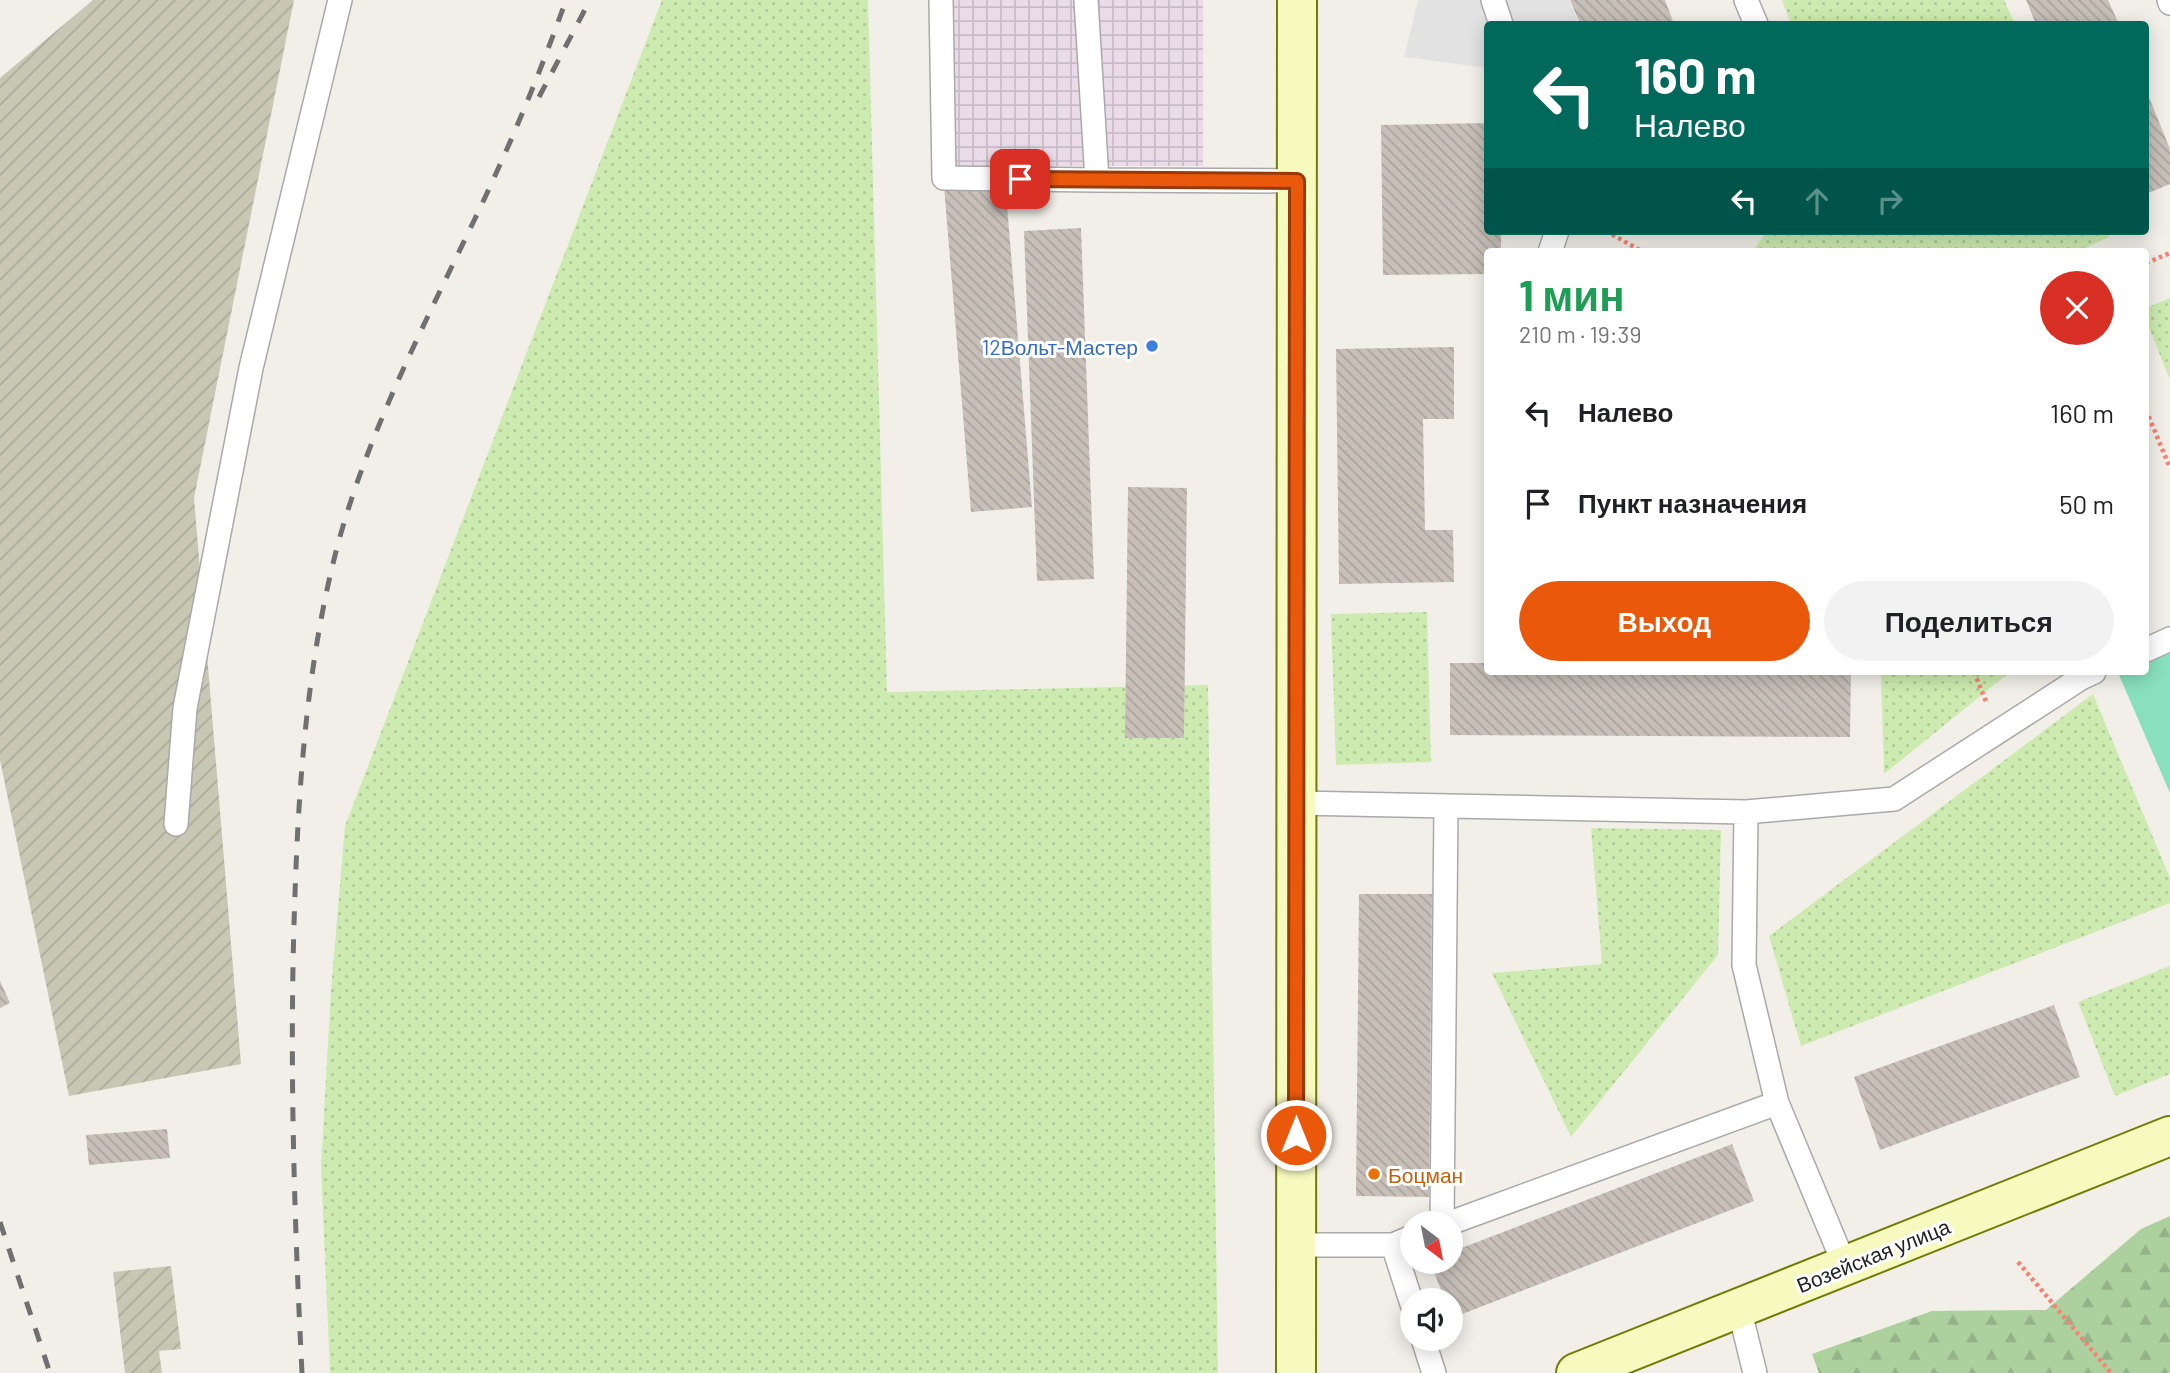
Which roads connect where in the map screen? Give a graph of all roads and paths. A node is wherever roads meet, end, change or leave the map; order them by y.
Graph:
1 (340, 0) edge
2 (941, 0) edge
3 (1086, 0) edge
4 (1297, 0) edge
5 (1493, 0) edge
6 (1746, 0) edge
7 (1500, 21) edge
8 (1755, 21) edge
9 (1097, 180) junction
10 (1297, 181) junction
11 (1613, 235) edge
12 (1636, 248) edge
13 (2170, 253) edge
14 (2149, 262) edge
15 (2149, 417) edge
16 (2170, 468) edge
17 (2170, 639) edge
18 (2149, 649) edge
19 (2088, 675) edge
20 (1296, 803) junction
21 (1446, 807) junction
22 (1746, 812) junction
23 (176, 824) dead end
24 (1777, 1103) junction
25 (2170, 1136) edge
26 (1443, 1211) edge
27 (1463, 1218) edge
28 (1400, 1241) edge
29 (1296, 1245) junction
30 (2018, 1262) dead end
31 (1845, 1266) junction
32 (1740, 1308) junction
33 (1427, 1351) edge
34 (1296, 1373) edge
35 (1434, 1373) edge
36 (1576, 1373) edge
37 (1755, 1373) edge
38 (2110, 1373) edge

1 - 23 lane
2 - 9 lane
3 - 9 lane
4 - 10 main road
5 - 7 lane
6 - 8 lane
9 - 10 lane
10 - 20 main road
11 - 12 path
13 - 14 path
15 - 16 path
17 - 18 lane
19 - 22 lane
20 - 21 lane
20 - 29 main road
21 - 22 lane
21 - 26 lane
22 - 24 lane
24 - 27 lane
24 - 31 lane
25 - 31 main road, Возейская улица
28 - 29 lane
29 - 34 main road
30 - 38 path
31 - 32 main road, Возейская улица
32 - 36 main road, Возейская улица
32 - 37 lane
33 - 35 lane

